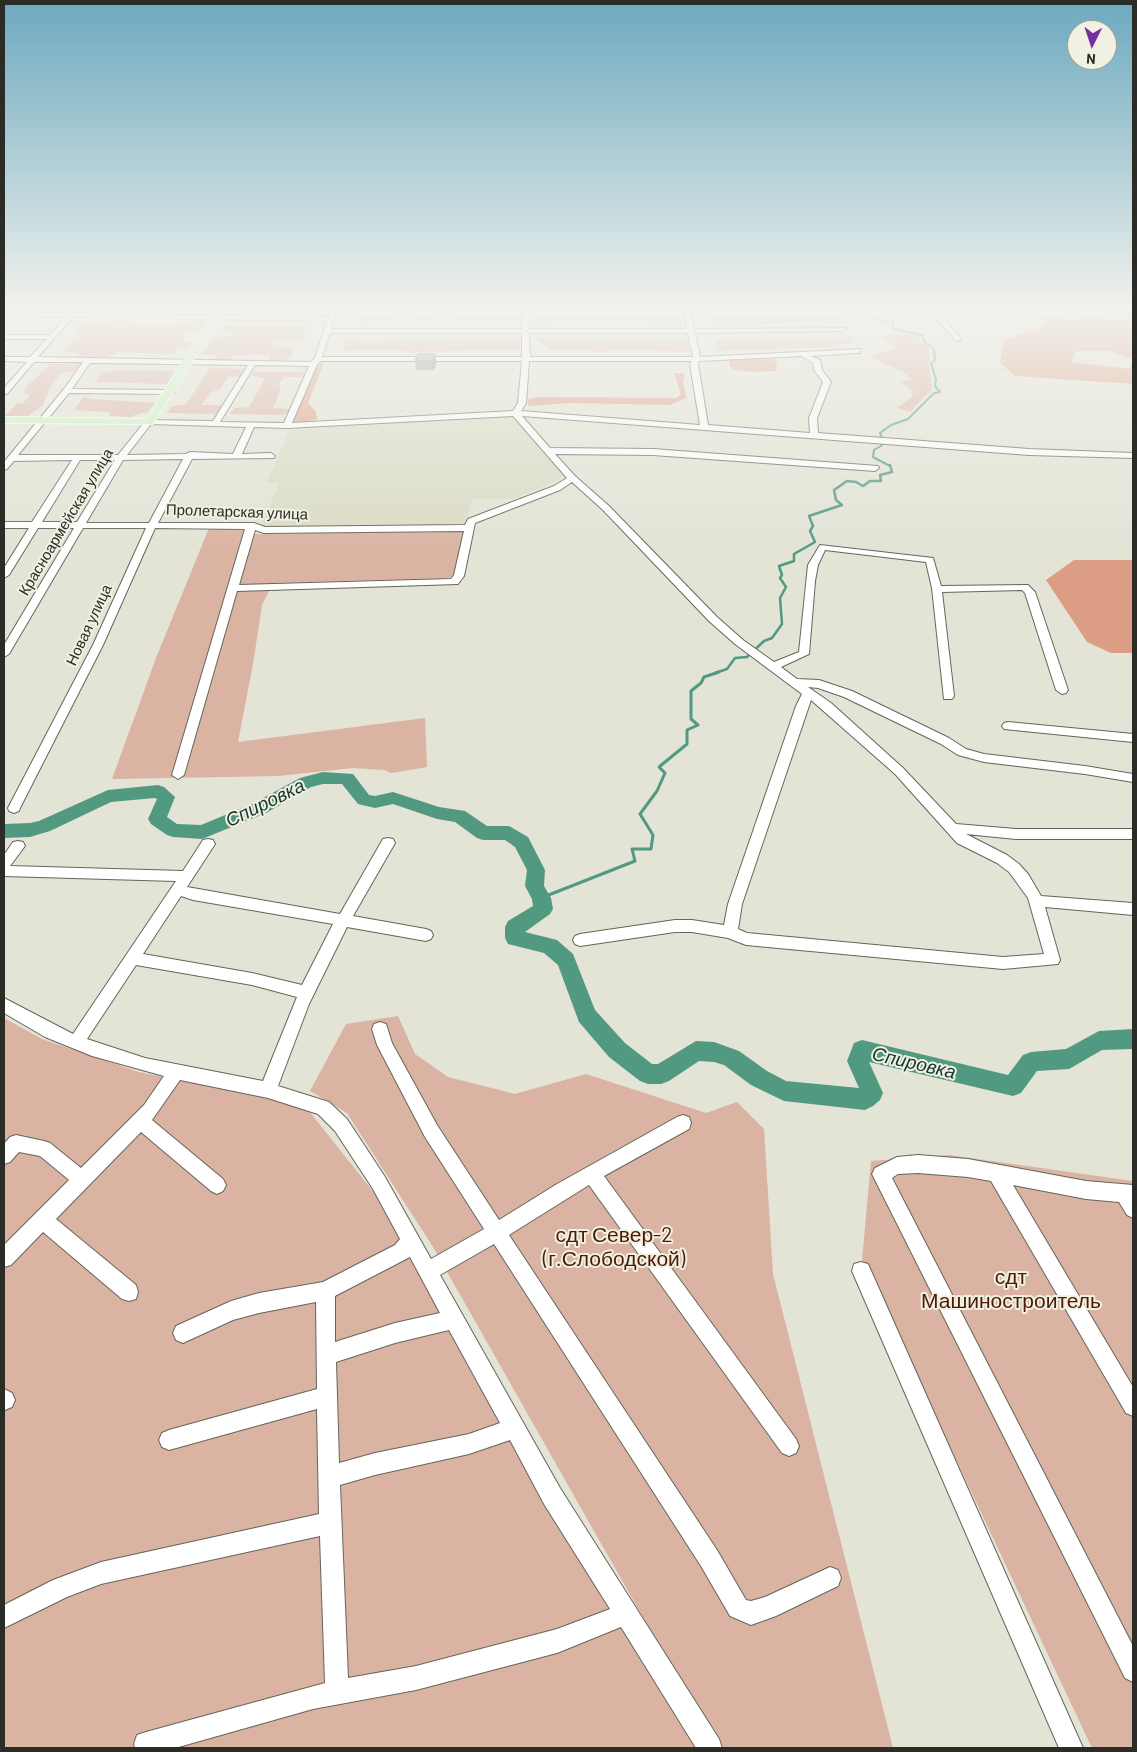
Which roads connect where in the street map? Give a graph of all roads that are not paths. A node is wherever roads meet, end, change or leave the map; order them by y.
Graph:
1 (172, 389) edge
2 (237, 389) edge
3 (304, 389) edge
4 (523, 389) edge
5 (698, 389) edge
6 (824, 389) edge
7 (67, 391) joint
8 (170, 392) junction
9 (516, 413) junction
10 (4, 420) edge
11 (43, 421) junction
12 (149, 422) junction
13 (215, 424) junction
14 (251, 425) junction
15 (287, 426) junction
16 (704, 427) junction
17 (814, 436) junction
18 (548, 451) junction
19 (190, 455) junction
20 (237, 455) junction
21 (1133, 455) edge
22 (121, 456) junction
23 (271, 456) dead end
24 (78, 457) junction
25 (11, 458) junction
26 (4, 467) edge
27 (875, 468) dead end
28 (572, 478) junction
29 (36, 524) junction
30 (82, 524) junction
31 (4, 525) edge
32 (152, 525) junction
33 (250, 526) junction
34 (469, 528) junction
35 (4, 575) edge
36 (233, 588) junction
37 (937, 588) junction
38 (4, 654) edge
39 (774, 666) junction
40 (795, 682) junction
41 (1062, 690) dead end
42 (809, 692) junction
43 (948, 696) dead end
44 (1008, 726) dead end
45 (1133, 738) edge
46 (178, 775) dead end
47 (1133, 778) edge
48 (14, 808) dead end
49 (951, 828) junction
50 (1133, 834) edge
51 (208, 844) dead end
52 (388, 844) dead end
53 (18, 846) dead end
54 (4, 864) edge
55 (4, 871) edge
56 (186, 876) junction
57 (177, 890) junction
58 (1036, 901) junction
59 (1133, 910) edge
60 (343, 921) junction
61 (730, 932) junction
62 (426, 935) dead end
63 (580, 940) dead end
64 (132, 958) junction
65 (307, 993) junction
66 (4, 1005) edge
67 (380, 1029) dead end
68 (76, 1042) junction
69 (177, 1071) junction
70 (268, 1090) junction
71 (140, 1121) junction
72 (683, 1123) dead end
73 (4, 1156) edge
74 (592, 1174) junction
75 (997, 1174) junction
76 (81, 1179) junction
77 (217, 1185) dead end
78 (1130, 1199) edge
79 (42, 1219) junction
80 (497, 1232) junction
81 (410, 1240) junction
82 (4, 1258) edge
83 (428, 1271) junction
84 (861, 1271) dead end
85 (326, 1291) junction
86 (129, 1292) dead end
87 (454, 1319) junction
88 (183, 1333) dead end
89 (326, 1355) junction
90 (327, 1396) junction
91 (1133, 1406) edge
92 (514, 1428) junction
93 (169, 1440) dead end
94 (789, 1446) dead end
95 (329, 1477) junction
96 (330, 1522) junction
97 (830, 1578) dead end
98 (626, 1614) junction
99 (4, 1617) edge
100 (1133, 1670) edge
101 (337, 1692) junction
102 (146, 1744) dead end
103 (710, 1748) edge
104 (1071, 1748) edge

1 - 8 main road, Красноармейская улица
2 - 13 street
3 - 15 street
4 - 9 street
5 - 16 street
6 - 17 street
7 - 8 street
7 - 11 street
8 - 12 main road, Красноармейская улица
9 - 15 street
9 - 16 street
9 - 18 street
10 - 11 main road
11 - 12 main road
11 - 25 street
12 - 13 street
12 - 22 street, Красноармейская улица
13 - 14 street
14 - 15 street
14 - 20 street
16 - 17 street
17 - 21 street
18 - 27 street
18 - 28 street
19 - 20 street
19 - 22 street
19 - 32 street, Новая улица
20 - 23 street
22 - 24 street
22 - 30 street, Красноармейская улица
24 - 25 street
24 - 29 street
25 - 26 street
28 - 34 street
28 - 39 street
29 - 30 street, Пролетарская улица
29 - 31 street, Пролетарская улица
29 - 35 street
30 - 32 street, Пролетарская улица
30 - 38 street, Красноармейская улица
32 - 33 street, Пролетарская улица
32 - 48 street, Новая улица
33 - 34 street, Пролетарская улица
33 - 36 street
34 - 36 street
36 - 46 street
37 - 39 street
37 - 41 street
37 - 43 street
39 - 40 street
40 - 42 street
40 - 47 street
42 - 49 street
42 - 61 street
44 - 45 street
49 - 50 street
49 - 58 street
51 - 56 street
52 - 60 street
53 - 54 street
55 - 56 street
56 - 57 street
57 - 60 street
57 - 64 street
58 - 59 street
58 - 61 street
60 - 62 street
60 - 65 street
61 - 63 street
64 - 65 street
64 - 68 street
65 - 70 street
66 - 68 street
67 - 80 street
68 - 69 street
69 - 70 street
69 - 71 street
70 - 81 street
71 - 76 street
71 - 77 street
72 - 74 street
73 - 76 street
74 - 80 street
74 - 94 street
75 - 78 street
75 - 91 street
75 - 100 street
76 - 79 street
79 - 82 street
79 - 86 street
80 - 83 street
80 - 97 street
81 - 83 street
81 - 85 street
83 - 87 street
84 - 104 street
85 - 88 street
85 - 89 street
87 - 89 street
87 - 92 street
89 - 90 street
90 - 93 street
90 - 95 street
92 - 95 street
92 - 98 street
95 - 96 street
96 - 99 street
96 - 101 street
98 - 101 street
98 - 103 street
101 - 102 street

